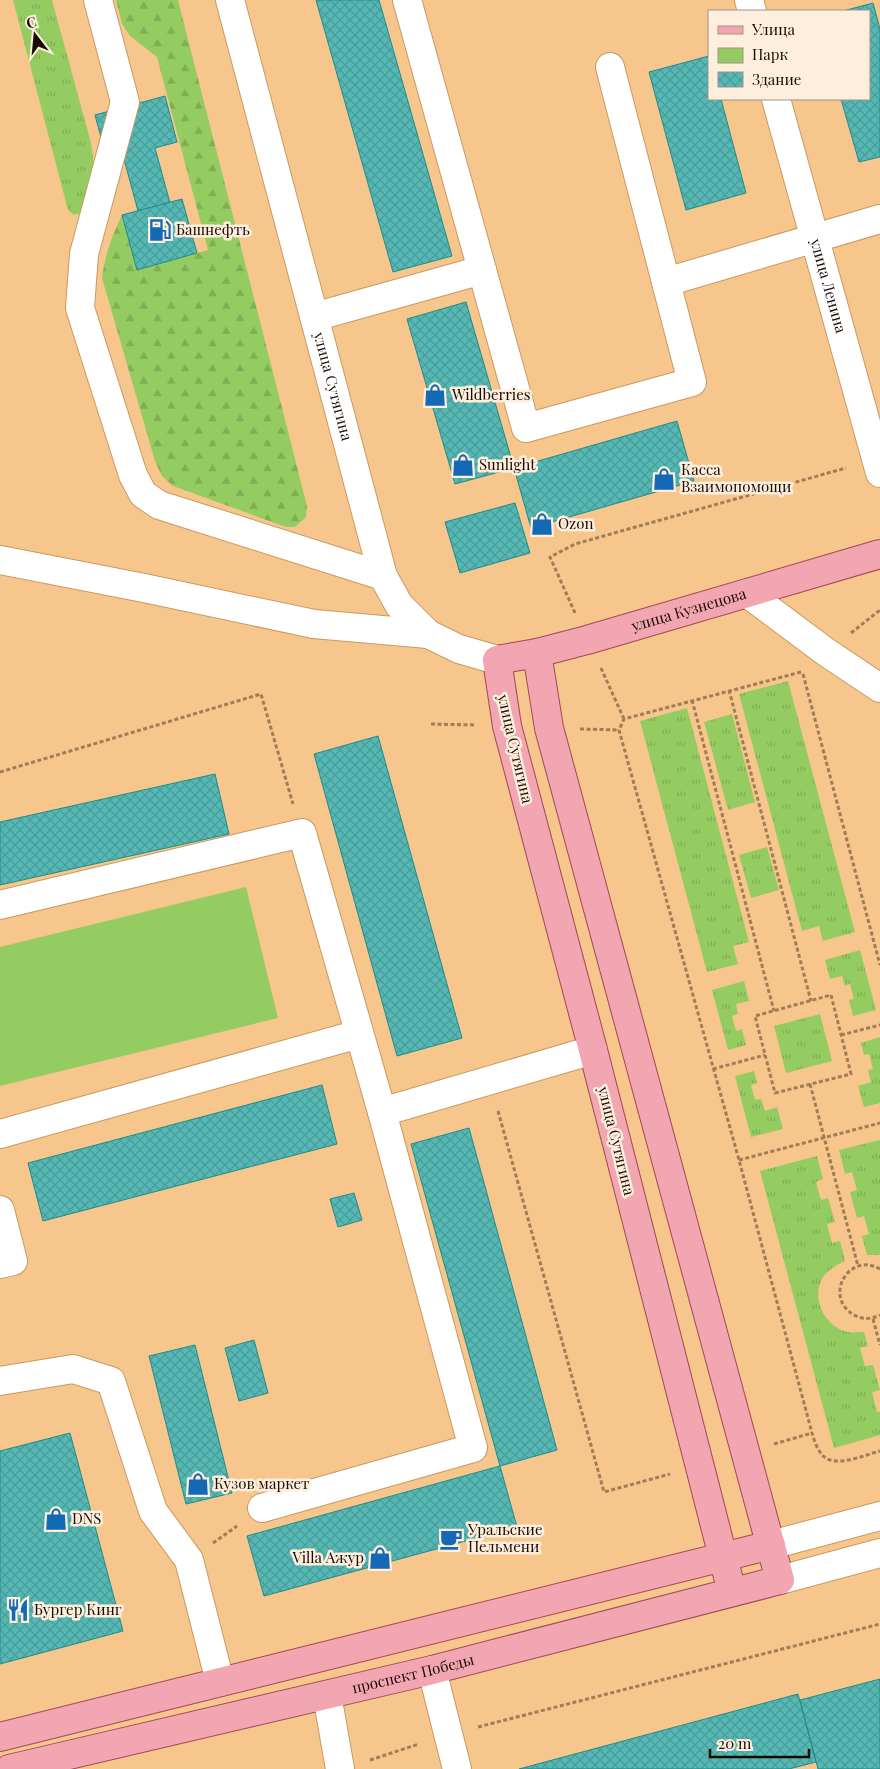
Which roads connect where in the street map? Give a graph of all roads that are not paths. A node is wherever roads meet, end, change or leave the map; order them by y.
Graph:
1 (98, 0) edge
2 (230, 0) edge
3 (407, 0) edge
4 (610, 67) dead end
5 (776, 100) edge
6 (880, 219) edge
7 (815, 238) junction
8 (482, 270) junction
9 (666, 282) junction
10 (314, 317) junction
11 (878, 466) edge
12 (880, 554) edge
13 (0, 560) edge
14 (383, 576) junction
15 (746, 593) junction
16 (428, 634) junction
17 (536, 653) junction
18 (497, 660) junction
19 (880, 688) edge
20 (0, 905) edge
21 (359, 1034) junction
22 (593, 1050) junction
23 (382, 1112) junction
24 (0, 1134) edge
25 (0, 1210) edge
26 (0, 1264) edge
27 (0, 1381) edge
28 (262, 1508) road end
29 (880, 1516) edge
30 (771, 1545) junction
31 (880, 1553) edge
32 (723, 1557) junction
33 (780, 1580) junction
34 (732, 1592) junction
35 (432, 1670) junction
36 (220, 1682) junction
37 (327, 1695) junction
38 (0, 1736) edge
39 (9, 1769) edge
40 (340, 1769) edge
41 (457, 1769) edge

1 - 14 street
2 - 10 street, улица Сутягина
3 - 8 street
4 - 9 street
5 - 7 street, улица Ленина
6 - 7 street
7 - 9 street
7 - 11 street, улица Ленина
8 - 9 street
8 - 10 street
10 - 14 street, улица Сутягина
12 - 15 main road, улица Кузнецова
13 - 16 street
14 - 16 street, улица Сутягина
15 - 17 main road, улица Кузнецова
15 - 19 street
16 - 18 street, улица Сутягина
17 - 18 main road, улица Кузнецова
17 - 30 main road
18 - 22 main road, улица Сутягина
20 - 21 street
21 - 23 street
21 - 24 street
22 - 23 street
22 - 32 main road, улица Сутягина
23 - 28 street
25 - 26 street
27 - 36 street
29 - 30 street
30 - 32 main road
30 - 33 main road
31 - 33 street
32 - 34 main road, улица Сутягина
32 - 36 main road
33 - 34 main road, проспект Победы
34 - 35 main road, проспект Победы
35 - 37 main road, проспект Победы
35 - 41 street
36 - 38 main road
37 - 39 main road, проспект Победы
37 - 40 street

